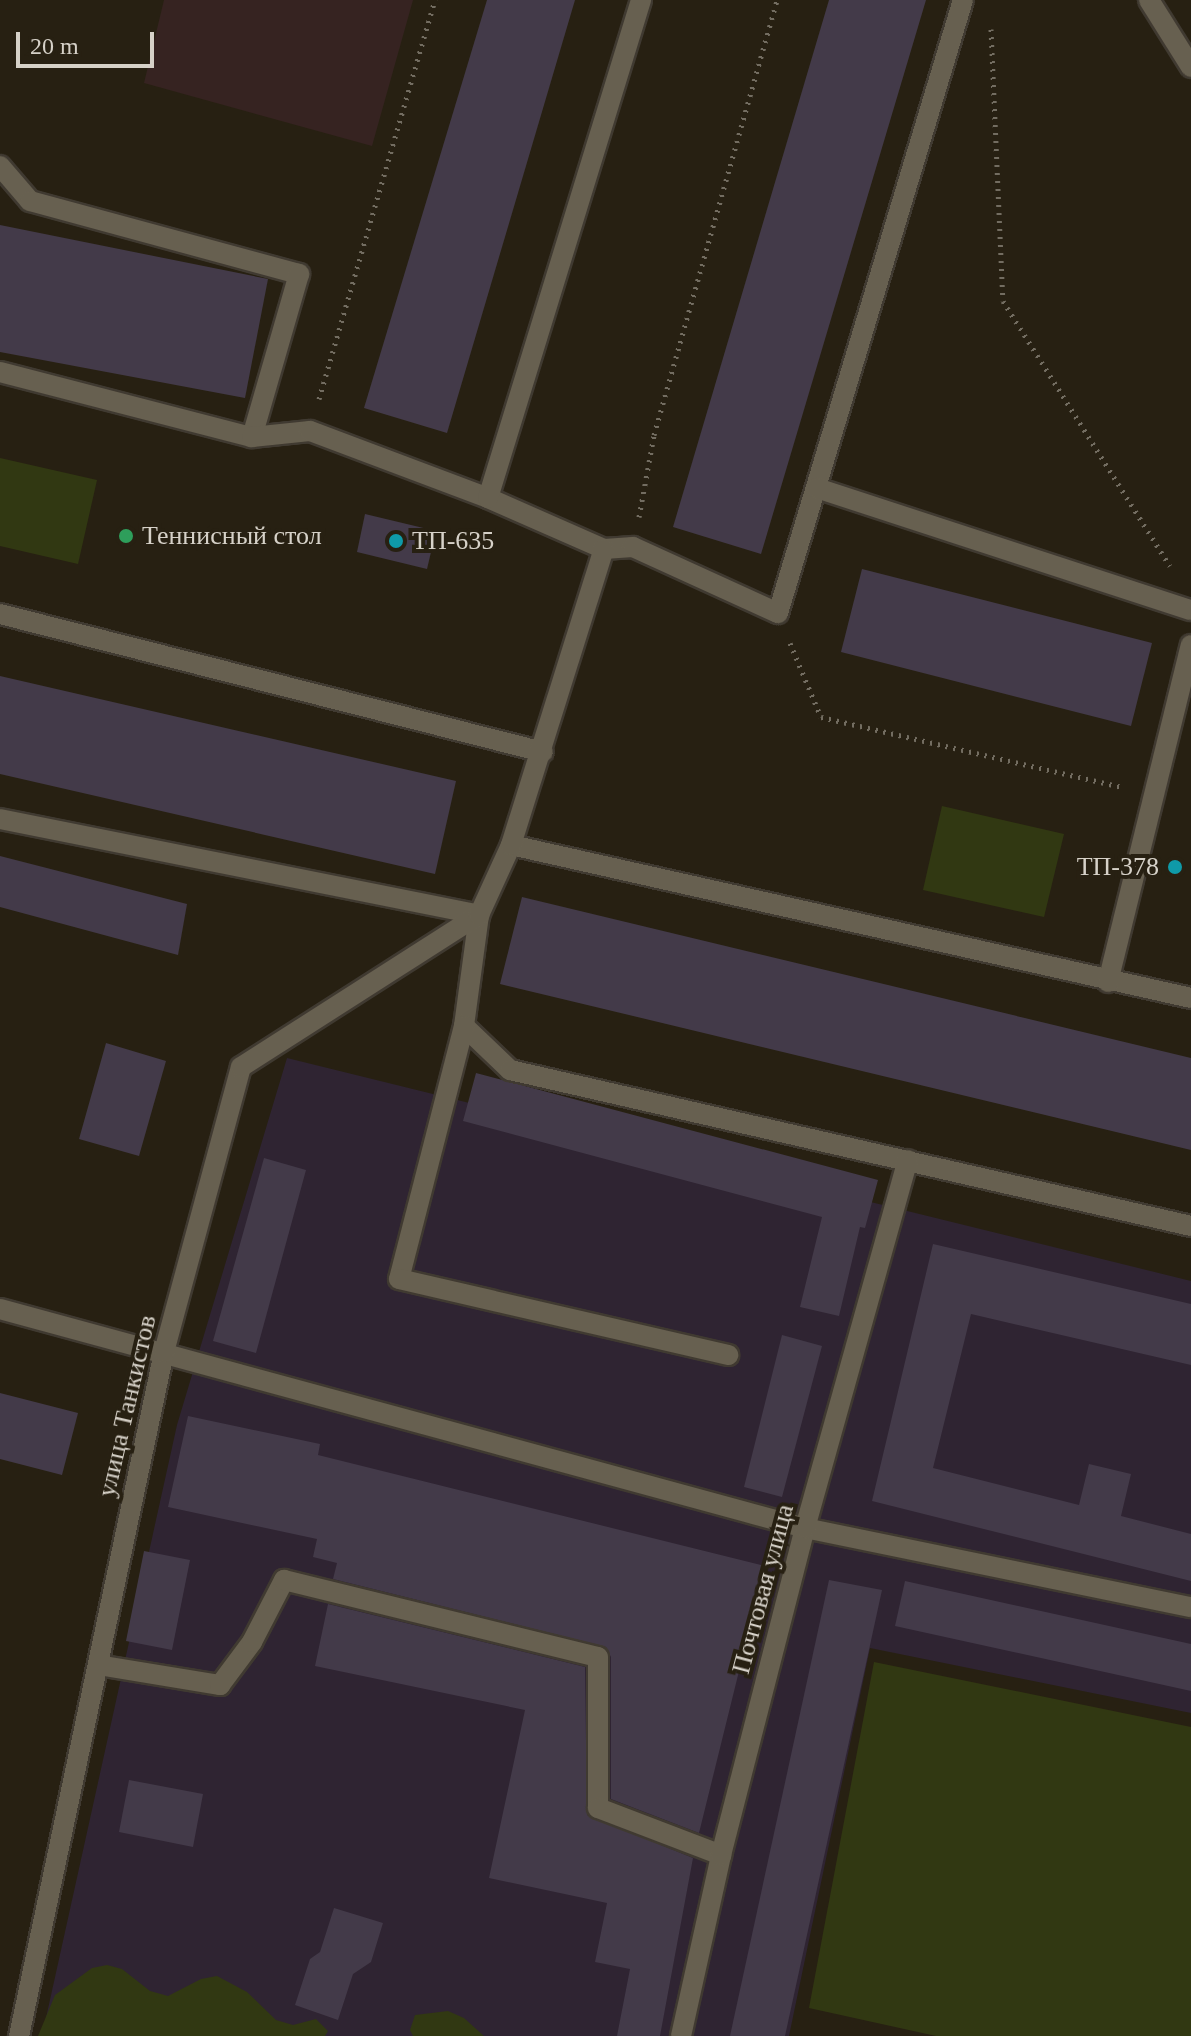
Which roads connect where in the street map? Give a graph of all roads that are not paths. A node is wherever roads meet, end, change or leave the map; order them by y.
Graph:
1 (641, 0) edge
2 (963, 0) edge
3 (1149, 0) edge
4 (1191, 67) edge
5 (0, 166) edge
6 (0, 372) edge
7 (252, 437) junction
8 (817, 488) junction
9 (488, 498) junction
10 (604, 549) junction
11 (1191, 610) edge
12 (0, 614) edge
13 (1191, 645) edge
14 (543, 752) junction
15 (0, 819) edge
16 (511, 845) junction
17 (479, 915) junction
18 (1108, 982) junction
19 (1191, 998) edge
20 (464, 1026) junction
21 (908, 1160) junction
22 (1191, 1226) edge
23 (0, 1309) edge
24 (164, 1352) junction
25 (728, 1355) dead end
26 (805, 1528) junction
27 (1191, 1607) edge
28 (98, 1665) junction
29 (721, 1855) junction
30 (19, 2036) edge
31 (681, 2036) edge

1 - 9 street
2 - 8 street
3 - 4 street
5 - 7 street
6 - 7 street
7 - 9 street
8 - 10 street
8 - 11 street
9 - 10 street
10 - 14 street
12 - 14 street
13 - 18 street
14 - 16 street
15 - 17 street
16 - 17 street
16 - 18 street
17 - 20 street
17 - 24 street, улица Танкистов
18 - 19 street
20 - 21 street
20 - 25 street
21 - 22 street
21 - 26 street, Почтовая улица
23 - 24 street
24 - 26 street
24 - 28 street, улица Танкистов
26 - 27 street
26 - 29 street, Почтовая улица
28 - 29 street
28 - 30 street, улица Танкистов
29 - 31 street, Почтовая улица

